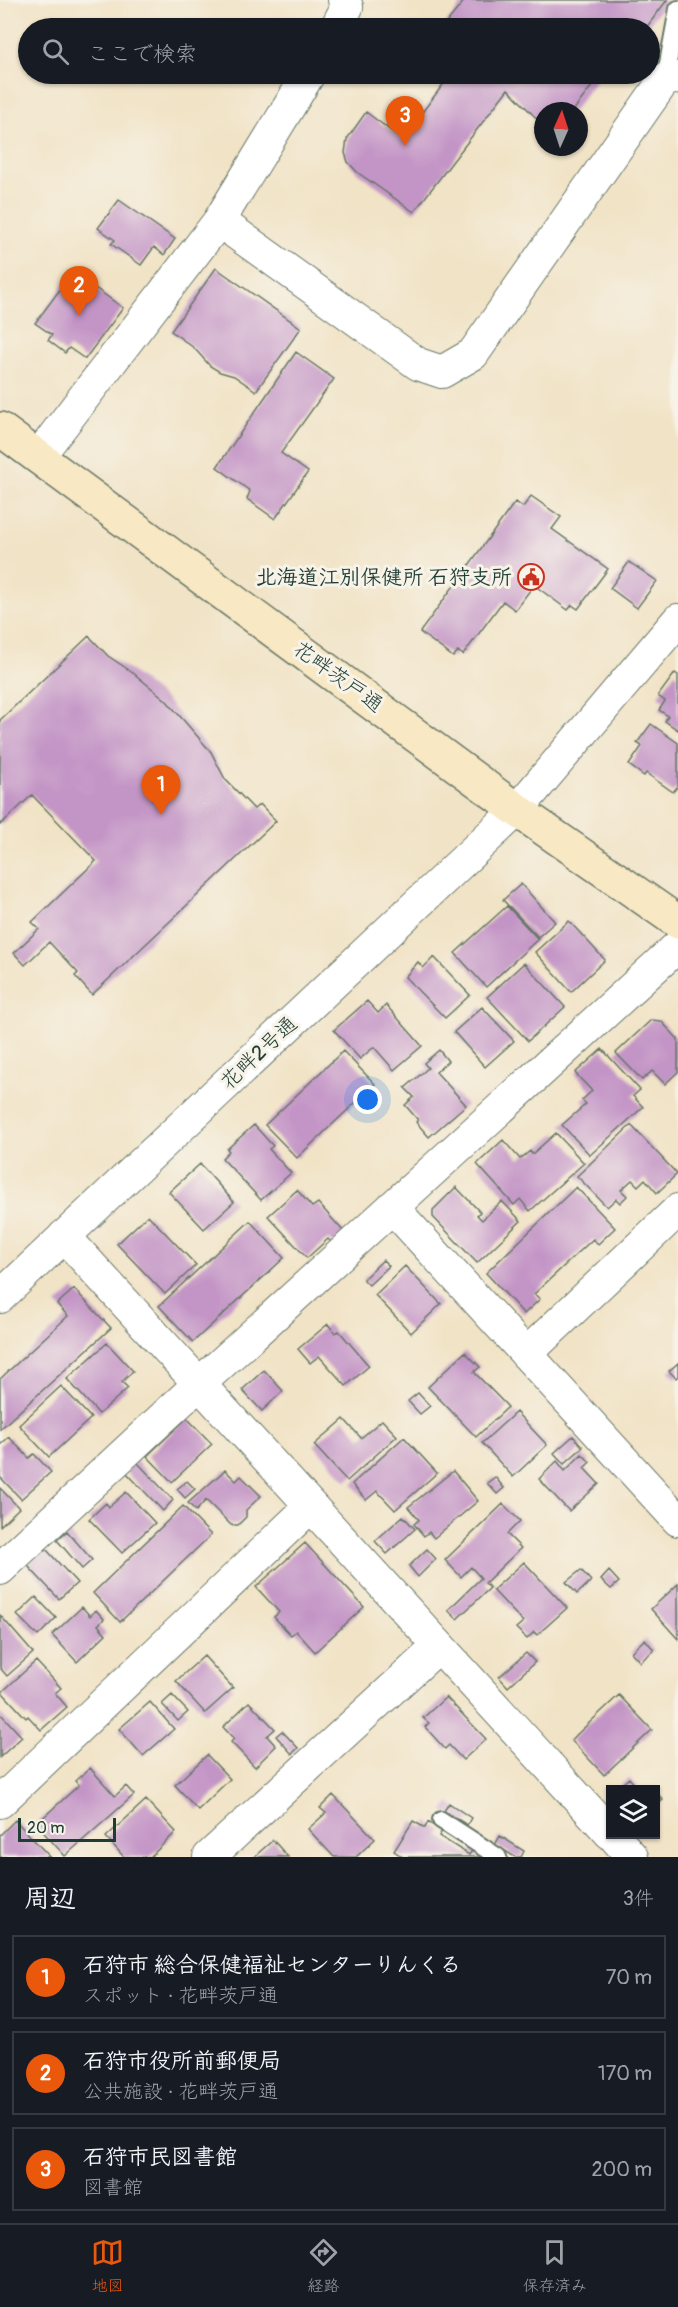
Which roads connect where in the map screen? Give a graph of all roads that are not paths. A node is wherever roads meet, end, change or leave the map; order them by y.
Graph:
1 (344, 0) edge
2 (678, 9) edge
3 (341, 18) edge
4 (671, 79) edge
5 (303, 84) edge
6 (219, 221) junction
7 (0, 429) edge
8 (39, 457) junction
9 (678, 620) edge
10 (517, 810) junction
11 (678, 922) edge
12 (678, 946) edge
13 (392, 1206) junction
14 (678, 1210) edge
15 (64, 1236) junction
16 (0, 1296) edge
17 (526, 1354) junction
18 (199, 1384) junction
19 (311, 1506) junction
20 (678, 1520) edge
21 (0, 1569) edge
22 (439, 1646) junction
23 (0, 1803) edge
24 (441, 1820) dead end
25 (606, 1829) edge
26 (616, 1839) edge
27 (209, 1857) edge
28 (498, 1857) edge
29 (633, 1857) edge

1 - 3 street
2 - 4 lane
4 - 6 street
5 - 6 street
6 - 8 street
7 - 8 main road, 花畔茨戸通
8 - 10 main road, 花畔茨戸通
9 - 10 street, 花畔2号通
10 - 11 main road, 花畔茨戸通
10 - 15 street, 花畔2号通
12 - 13 street
13 - 17 street
13 - 18 street
14 - 17 street
15 - 16 street, 花畔2号通
15 - 18 street
17 - 20 street
18 - 19 street
18 - 21 street
19 - 22 street
19 - 23 street
22 - 25 street
22 - 27 street
24 - 28 lane
26 - 29 street

